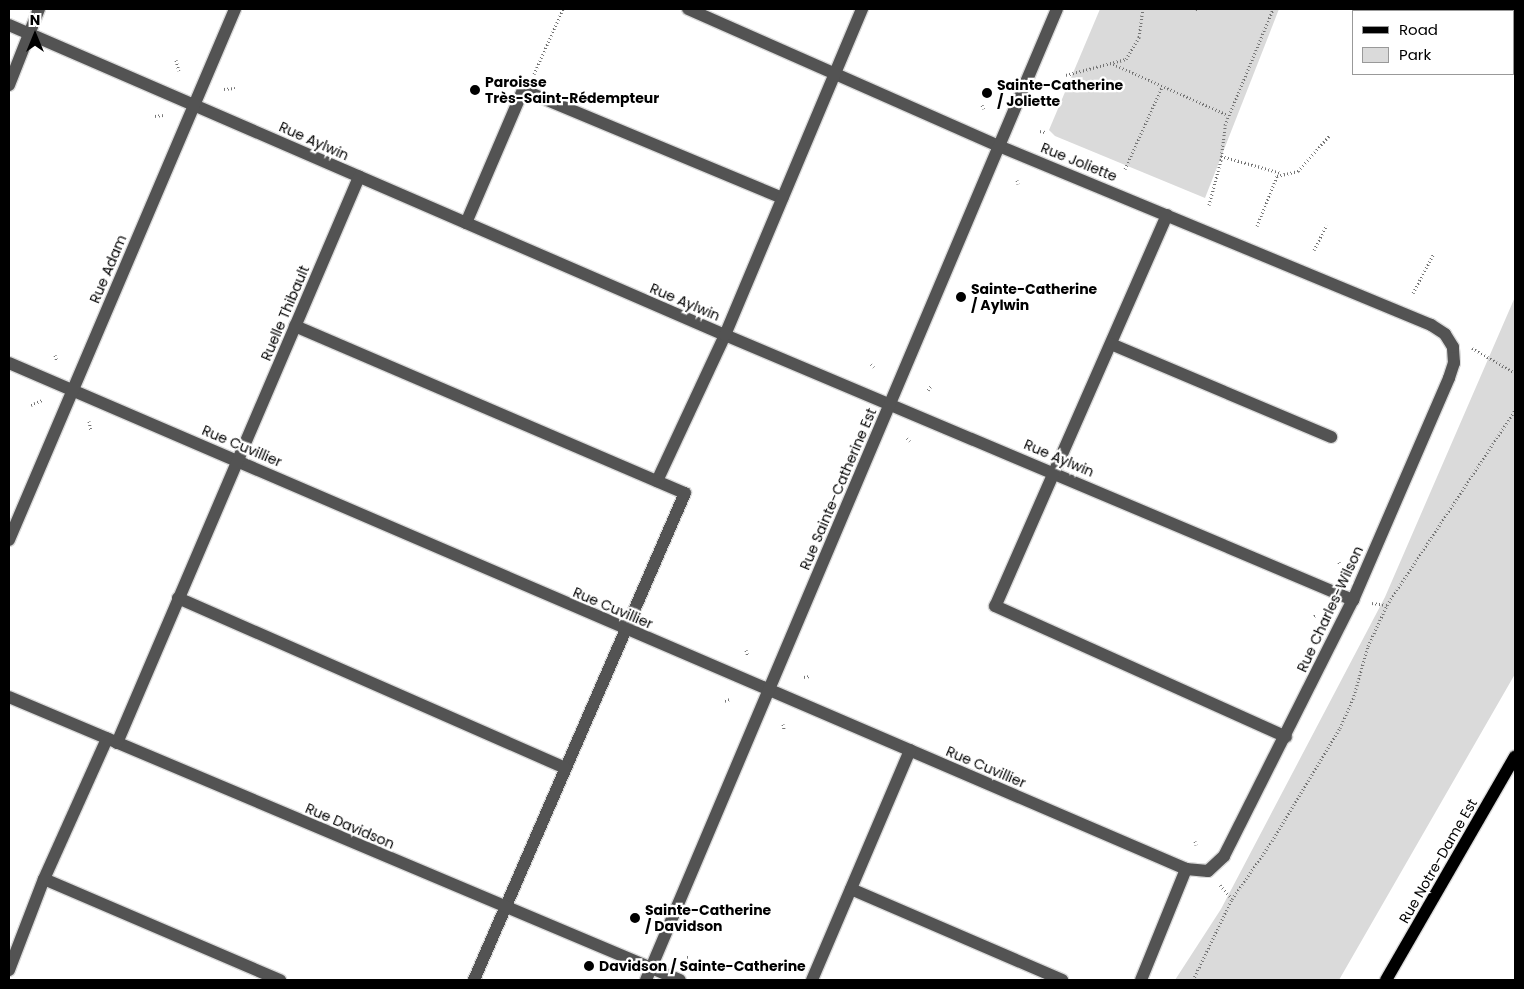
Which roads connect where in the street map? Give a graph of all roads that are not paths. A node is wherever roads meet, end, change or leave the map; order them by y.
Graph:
1 (39, 9) edge
2 (235, 9) edge
3 (688, 9) edge
4 (862, 9) edge
5 (1057, 9) edge
6 (9, 25) edge
7 (29, 33) junction
8 (835, 73) junction
9 (9, 85) edge
10 (194, 103) junction
11 (1001, 147) junction
12 (359, 177) junction
13 (782, 198) junction
14 (1167, 215) junction
15 (466, 223) junction
16 (295, 326) junction
17 (725, 335) junction
18 (1111, 344) junction
19 (1453, 346) joint
20 (9, 364) edge
21 (74, 390) junction
22 (891, 404) junction
23 (1331, 437) dead end
24 (239, 461) junction
25 (1054, 472) junction
26 (657, 481) junction
27 (9, 540) edge
28 (178, 598) junction
29 (1353, 600) junction
30 (624, 629) junction
31 (768, 690) junction
32 (9, 697) edge
33 (1286, 737) junction
34 (112, 741) junction
35 (910, 750) junction
36 (1515, 757) edge
37 (566, 768) junction
38 (1186, 869) junction
39 (1208, 871) joint
40 (44, 879) junction
41 (851, 889) junction
42 (504, 907) junction
43 (9, 970) edge
44 (649, 975) edge
45 (280, 980) edge
46 (474, 980) edge
47 (680, 980) edge
48 (812, 980) edge
49 (1062, 980) edge
50 (1141, 980) edge
51 (1386, 980) edge

1 - 7 street
2 - 10 street, Rue Adam
3 - 8 street, Rue Joliette
4 - 8 street
5 - 11 street, Rue Sainte-Catherine Est
6 - 7 street, Rue Aylwin
7 - 9 street
7 - 10 street, Rue Aylwin
8 - 11 street, Rue Joliette
8 - 13 street
10 - 12 street, Rue Aylwin
10 - 21 street, Rue Adam
11 - 14 street, Rue Joliette
11 - 22 street, Rue Sainte-Catherine Est
12 - 15 street, Rue Aylwin
12 - 16 street, Ruelle Thibault
13 - 15 street
13 - 17 street
14 - 18 street
14 - 19 street, Rue Joliette
15 - 17 street, Rue Aylwin
16 - 24 street, Ruelle Thibault
16 - 26 street
17 - 22 street, Rue Aylwin
17 - 26 street
18 - 23 street
18 - 25 street
19 - 29 street, Rue Charles-Wilson
20 - 21 street, Rue Cuvillier
21 - 24 street, Rue Cuvillier
21 - 27 street, Rue Adam
22 - 25 street, Rue Aylwin
22 - 31 street, Rue Sainte-Catherine Est
24 - 28 street, Ruelle Thibault
24 - 30 street, Rue Cuvillier
25 - 29 street, Rue Aylwin
25 - 33 street
26 - 30 street
28 - 34 street, Ruelle Thibault
28 - 37 street
29 - 33 street, Rue Charles-Wilson
30 - 31 street, Rue Cuvillier
30 - 37 street
31 - 35 street, Rue Cuvillier
31 - 44 street, Rue Sainte-Catherine Est
32 - 34 street, Rue Davidson
33 - 39 street, Rue Charles-Wilson
34 - 40 street, Ruelle Thibault
34 - 42 street, Rue Davidson
35 - 38 street, Rue Cuvillier
35 - 41 street
36 - 51 main road, Rue Notre-Dame Est
37 - 42 street
38 - 39 street, Rue Cuvillier
38 - 50 street
40 - 43 street, Ruelle Thibault
40 - 45 street
41 - 48 street
41 - 49 street
42 - 44 street, Rue Davidson
42 - 46 street
44 - 47 street, Rue Davidson

